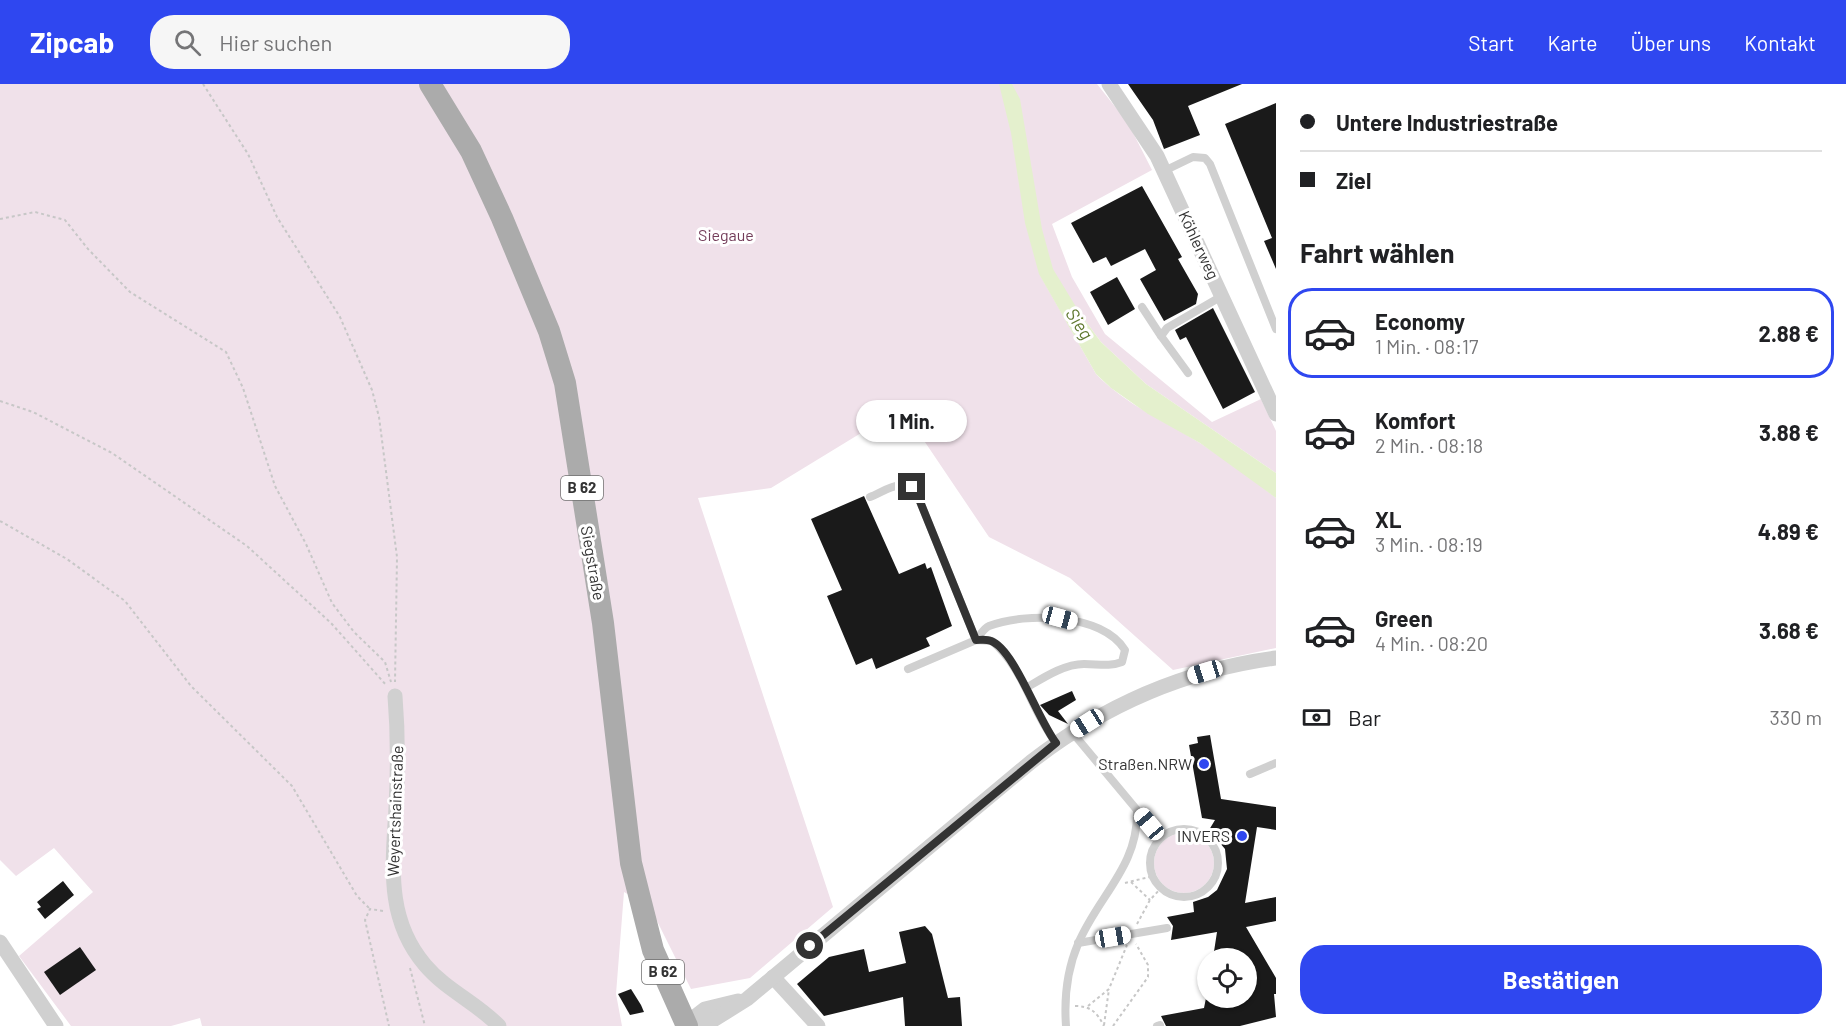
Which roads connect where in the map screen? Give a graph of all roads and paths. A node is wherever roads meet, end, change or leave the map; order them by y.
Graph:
1 (203, 84) edge
2 (430, 84) edge
3 (1109, 84) edge
4 (1164, 171) junction
5 (0, 219) edge
6 (1222, 296) junction
7 (1142, 307) dead end
8 (1276, 329) edge
9 (1161, 336) junction
10 (1188, 373) dead end
11 (0, 401) edge
12 (1276, 414) edge
13 (870, 497) dead end
14 (0, 520) edge
15 (976, 640) junction
16 (1276, 658) edge
17 (908, 669) dead end
18 (1026, 688) junction
19 (395, 696) junction
20 (1072, 732) junction
21 (1056, 743) junction
22 (1276, 763) edge
23 (1250, 774) dead end
24 (1137, 810) junction
25 (1160, 838) junction
26 (1153, 876) junction
27 (1131, 882) junction
28 (1111, 887) junction
29 (1161, 888) junction
30 (1150, 900) junction
31 (370, 909) junction
32 (396, 909) junction
33 (1167, 928) dead end
34 (1131, 934) junction
35 (408, 941) junction
36 (0, 942) edge
37 (1078, 944) junction
38 (773, 977) junction
39 (1109, 989) junction
40 (1065, 1006) junction
41 (1088, 1006) junction
42 (687, 1025) edge
43 (56, 1026) edge
44 (389, 1026) edge
45 (425, 1026) edge
46 (499, 1026) edge
47 (818, 1026) edge
48 (1066, 1026) edge
49 (1104, 1026) edge
50 (1113, 1026) edge

1 - 19 path
2 - 42 main road, Siegstraße / B 62
3 - 4 street, Köhlerweg
4 - 6 street, Köhlerweg
4 - 8 lane
5 - 19 path
6 - 9 lane
6 - 12 street, Köhlerweg
7 - 9 lane
9 - 10 lane
11 - 19 path
13 - 15 lane
14 - 31 path
15 - 17 lane
15 - 18 lane
15 - 18 lane
16 - 20 street
18 - 21 lane
19 - 32 street, Weyertshainstraße
20 - 21 street
20 - 24 lane
21 - 38 street
22 - 23 lane
24 - 25 lane
24 - 28 lane
25 - 26 lane
25 - 29 lane
26 - 27 path
26 - 29 lane
27 - 28 path
27 - 30 path
28 - 37 lane
29 - 30 path
30 - 34 path
31 - 32 path
31 - 44 path
32 - 35 street, Weyertshainstraße
33 - 34 lane
34 - 37 lane
34 - 39 path
34 - 50 path
35 - 45 path
35 - 46 street, Weyertshainstraße
36 - 43 street
37 - 40 lane
38 - 42 street
38 - 47 street
39 - 41 path
39 - 49 path
40 - 41 path
40 - 48 lane
41 - 49 path

